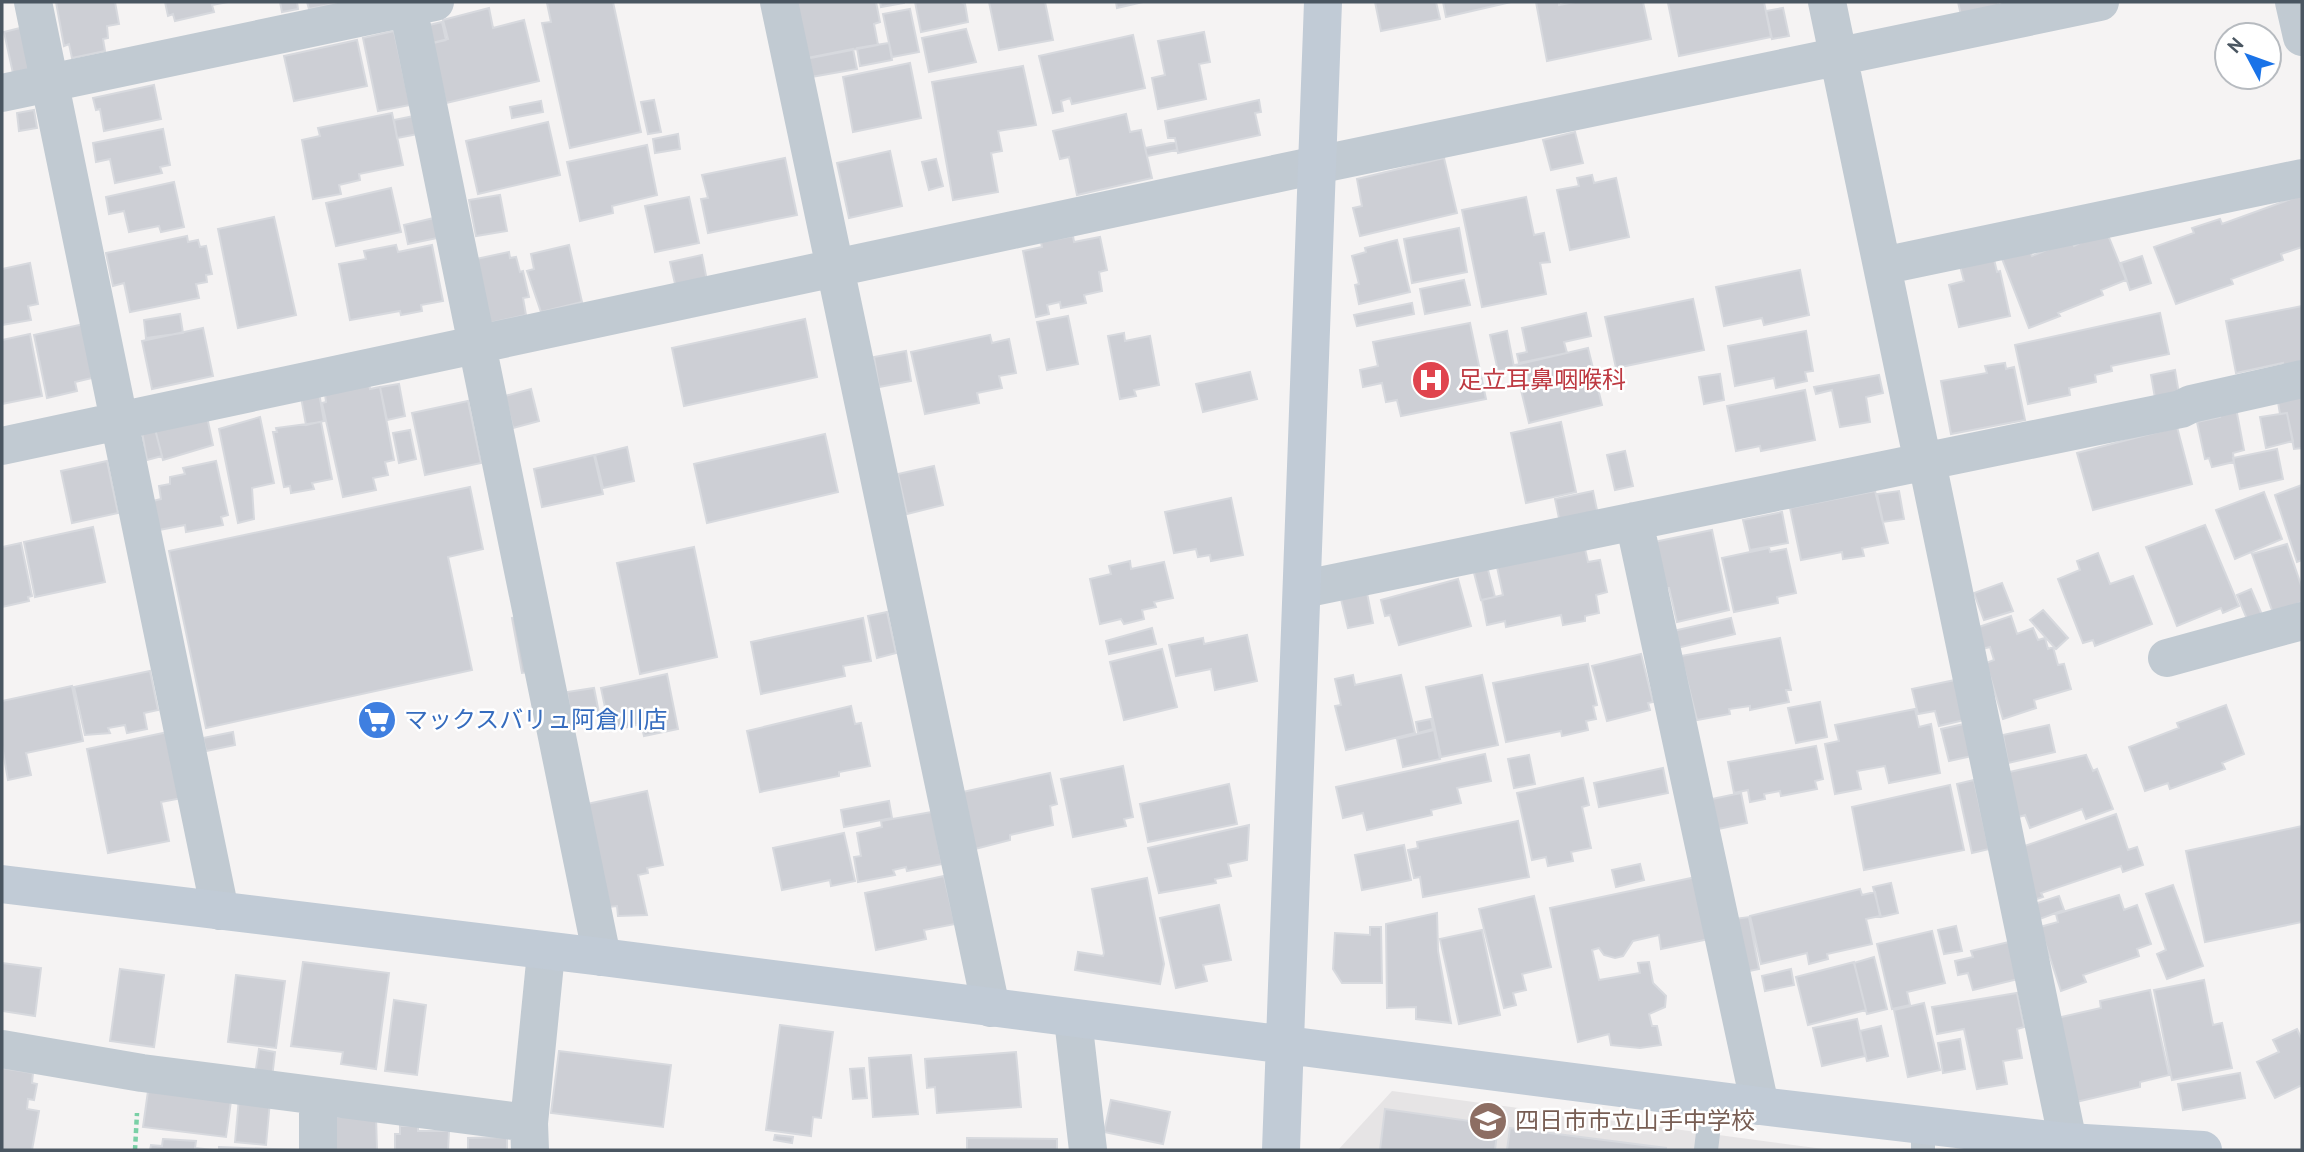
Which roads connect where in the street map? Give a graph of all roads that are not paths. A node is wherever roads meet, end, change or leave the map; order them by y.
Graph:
1 (33, 2) edge
2 (779, 2) edge
3 (1324, 2) edge
4 (1827, 2) edge
5 (2100, 2) edge
6 (2294, 2) edge
7 (417, 4) edge
8 (2302, 37) edge
9 (1839, 56) junction
10 (50, 82) junction
11 (2, 93) edge
12 (1317, 165) junction
13 (2302, 178) edge
14 (1882, 266) junction
15 (834, 268) junction
16 (478, 345) junction
17 (2302, 379) edge
18 (120, 421) junction
19 (2, 446) edge
20 (1925, 463) junction
21 (1633, 521) junction
22 (1304, 589) junction
23 (2302, 621) edge
24 (2167, 658) dead end
25 (2, 884) edge
26 (220, 911) junction
27 (546, 953) junction
28 (602, 957) junction
29 (991, 1008) junction
30 (1073, 1019) junction
31 (1286, 1047) junction
32 (2, 1049) edge
33 (318, 1097) junction
34 (1712, 1099) junction
35 (1760, 1106) junction
36 (530, 1137) edge
37 (1923, 1137) edge
38 (2084, 1145) edge
39 (318, 1150) edge
40 (1088, 1150) edge
41 (1281, 1150) edge
42 (1706, 1150) edge
43 (2203, 1150) edge

1 - 10 street
2 - 15 street
3 - 12 street
4 - 9 street
5 - 9 street
6 - 8 street
7 - 10 street
7 - 16 street
9 - 12 street
9 - 14 street
10 - 11 street
10 - 18 street
12 - 15 street
12 - 22 street
13 - 14 street
14 - 20 street
15 - 16 street
15 - 29 street
16 - 18 street
16 - 28 street
17 - 20 street
18 - 19 street
18 - 26 street
20 - 21 street
20 - 38 street
21 - 22 street
21 - 35 street
22 - 31 street
23 - 24 street
25 - 26 street
26 - 27 street
27 - 28 street
27 - 36 street
28 - 29 street
29 - 30 street
30 - 31 street
30 - 40 street
31 - 34 street
31 - 41 street
32 - 33 street
33 - 36 street
33 - 39 street
34 - 35 street
34 - 42 lane
35 - 37 street
37 - 38 street
38 - 43 street

